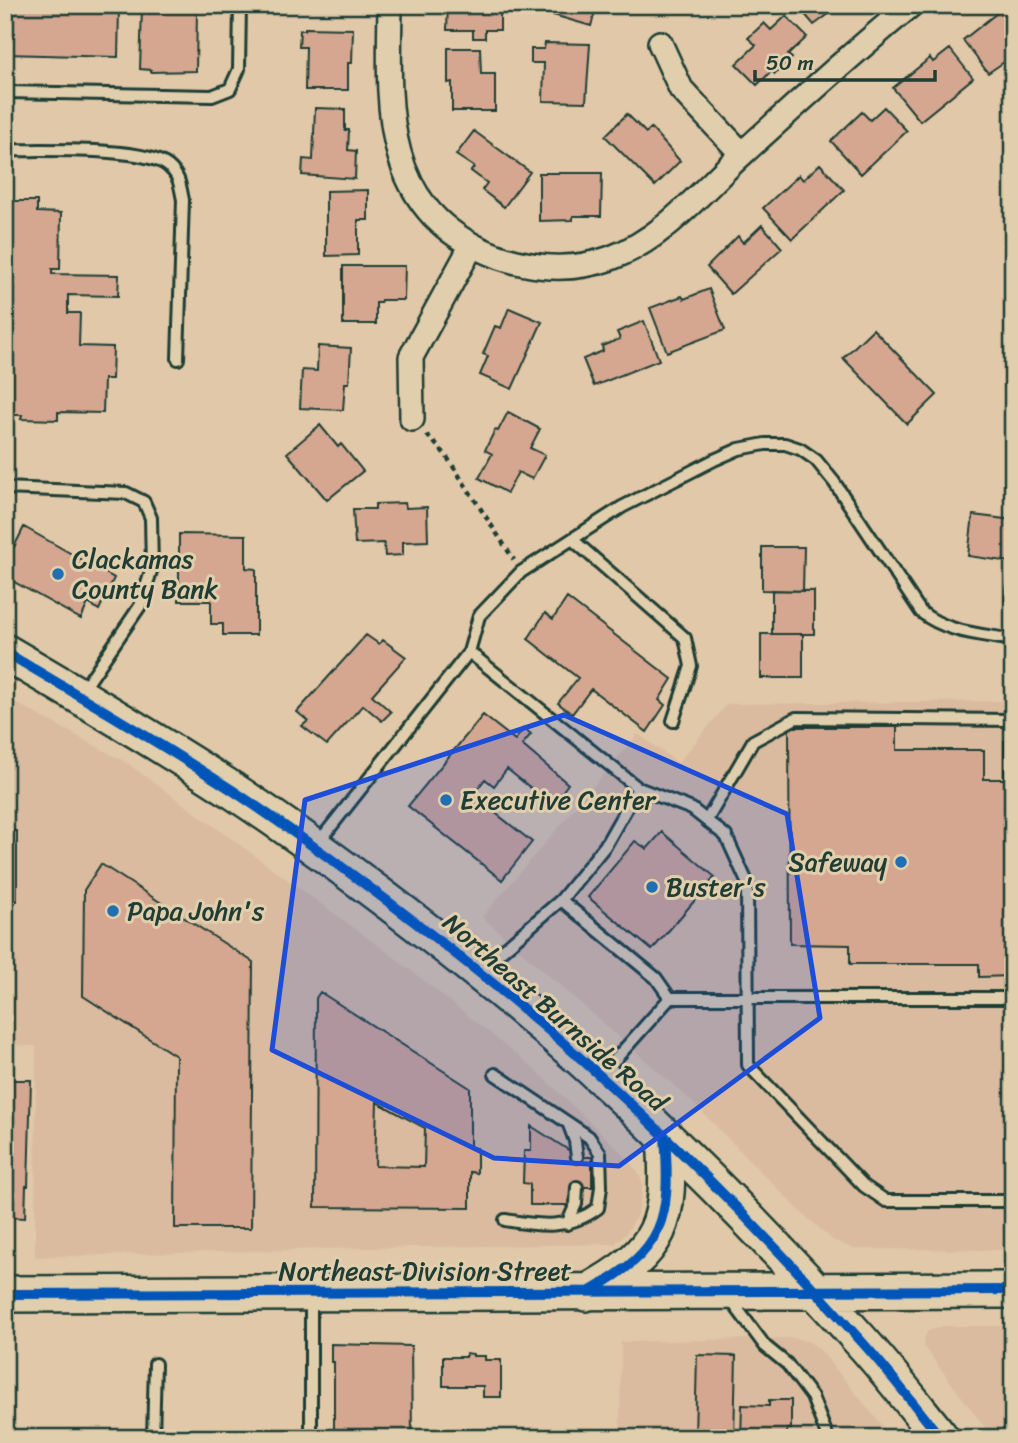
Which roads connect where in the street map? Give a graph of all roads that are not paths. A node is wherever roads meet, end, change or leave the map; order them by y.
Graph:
1 (240, 5) edge
2 (390, 5) edge
3 (911, 5) edge
4 (660, 43) dead end
5 (5, 92) edge
6 (5, 150) edge
7 (742, 154) junction
8 (472, 246) junction
9 (178, 359) dead end
10 (412, 419) road end
11 (5, 488) edge
12 (572, 539) junction
13 (1013, 639) edge
14 (5, 652) edge
15 (469, 652) junction
16 (79, 695) junction
17 (1013, 720) edge
18 (673, 721) dead end
19 (638, 788) junction
20 (707, 820) junction
21 (314, 848) junction
22 (561, 900) junction
23 (478, 971) junction
24 (670, 998) junction
25 (749, 998) junction
26 (1013, 998) edge
27 (495, 1074) dead end
28 (599, 1077) junction
29 (569, 1125) junction
30 (664, 1136) junction
31 (577, 1157) dead end
32 (577, 1187) dead end
33 (1013, 1201) edge
34 (505, 1220) dead end
35 (567, 1224) junction
36 (1013, 1290) edge
37 (586, 1293) junction
38 (725, 1293) junction
39 (816, 1293) junction
40 (5, 1294) edge
41 (311, 1294) junction
42 (155, 1364) dead end
43 (153, 1438) edge
44 (311, 1438) edge
45 (828, 1438) edge
46 (941, 1438) edge

1 - 5 lane
2 - 8 street
3 - 7 street
4 - 7 street
6 - 9 lane
7 - 8 street
8 - 10 street
11 - 16 lane
12 - 13 lane
12 - 15 lane
12 - 18 lane
14 - 16 main road, Northeast Burnside Road
15 - 19 lane
15 - 21 lane
16 - 21 main road, Northeast Burnside Road
17 - 20 lane
19 - 20 lane
19 - 22 lane
20 - 25 lane
21 - 23 main road, Northeast Burnside Road
22 - 23 lane
22 - 24 lane
23 - 28 main road, Northeast Burnside Road
24 - 25 lane
24 - 28 lane
25 - 26 lane
25 - 33 lane
27 - 29 lane
28 - 30 main road, Northeast Burnside Road
29 - 31 lane
29 - 35 lane
30 - 37 main road
30 - 39 main road, Northeast Burnside Road
32 - 35 lane
34 - 35 lane
36 - 39 main road, Northeast Division Street
37 - 38 main road, Northeast Division Street
37 - 41 main road, Northeast Division Street
38 - 39 main road, Northeast Division Street
38 - 45 lane
39 - 46 main road, Northeast Burnside Road
40 - 41 main road, Northeast Division Street
41 - 44 lane
42 - 43 lane

